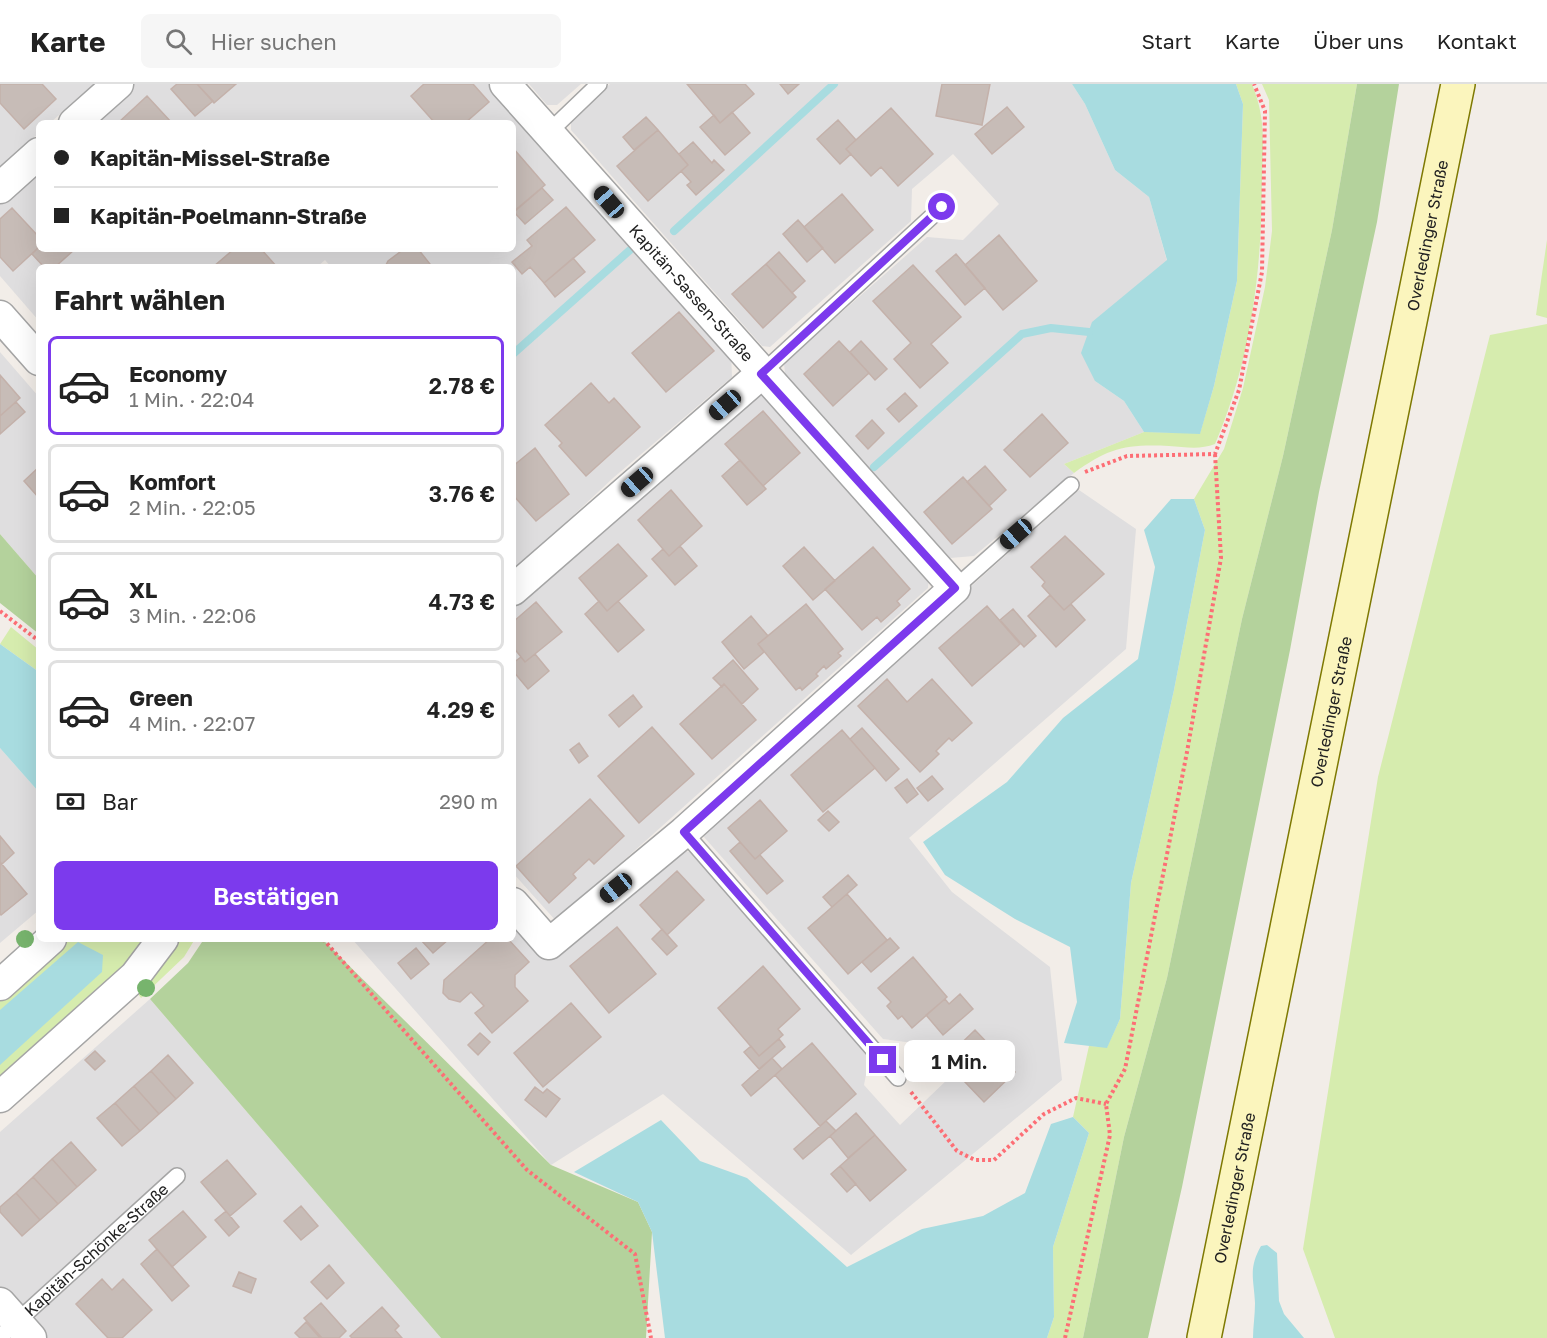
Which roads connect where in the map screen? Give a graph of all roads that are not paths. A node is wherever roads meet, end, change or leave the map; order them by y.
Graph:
1 (118, 84) edge
2 (505, 84) edge
3 (600, 84) edge
4 (1458, 84) edge
5 (77, 120) edge
6 (548, 133) junction
7 (36, 156) edge
8 (0, 188) edge
9 (942, 207) dead end
10 (0, 316) edge
11 (36, 357) edge
12 (761, 374) junction
13 (1071, 485) road end
14 (516, 587) edge
15 (955, 588) junction
16 (684, 832) junction
17 (516, 906) edge
18 (48, 942) edge
19 (161, 942) edge
20 (0, 985) edge
21 (898, 1078) road end
22 (0, 1097) edge
23 (177, 1176) dead end
24 (12, 1325) edge
25 (1204, 1338) edge

1 - 5 street
2 - 6 street, Kapitän-Sassen-Straße
3 - 6 lane
4 - 25 street, Overledinger Straße
6 - 12 street, Kapitän-Sassen-Straße
7 - 8 street
9 - 12 lane
10 - 11 street
12 - 14 street
12 - 15 street, Kapitän-Sassen-Straße
13 - 15 lane
15 - 16 street
16 - 17 street
16 - 21 lane
18 - 20 street
19 - 22 street
23 - 24 lane, Kapitän-Schönke-Straße

